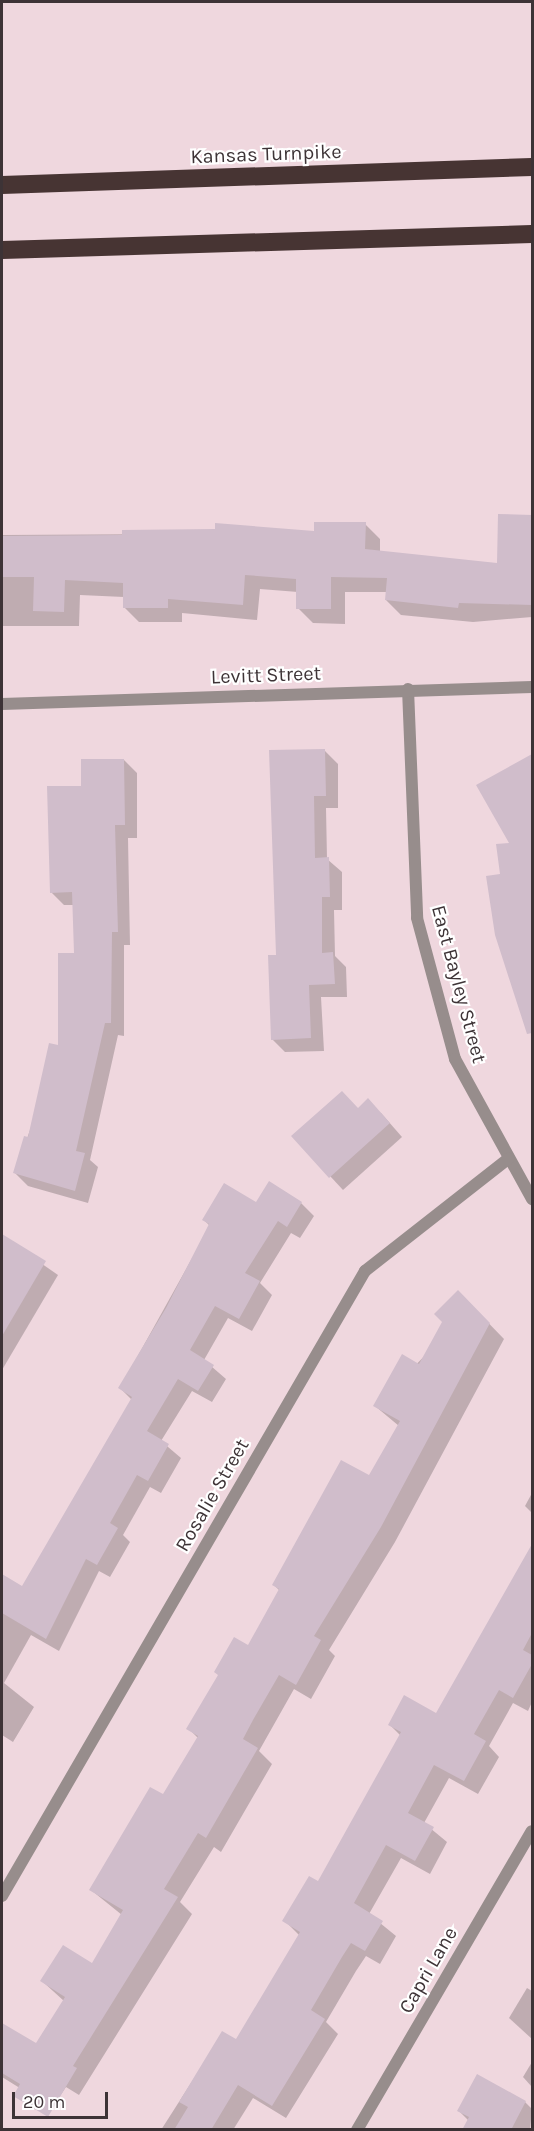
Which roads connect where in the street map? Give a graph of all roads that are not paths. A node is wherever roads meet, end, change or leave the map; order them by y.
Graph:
1 (532, 167) edge
2 (2, 185) edge
3 (532, 234) edge
4 (2, 250) edge
5 (532, 687) edge
6 (408, 689) junction
7 (2, 704) edge
8 (508, 1159) junction
9 (532, 1199) edge
10 (532, 1831) edge
11 (2, 1896) edge
12 (357, 2130) edge

1 - 2 highway, Kansas Turnpike
3 - 4 highway
5 - 6 street, Levitt Street
6 - 7 street, Levitt Street
6 - 8 street, East Bayley Street
8 - 9 street, East Bayley Street
8 - 11 street, Rosalie Street
10 - 12 street, Capri Lane

